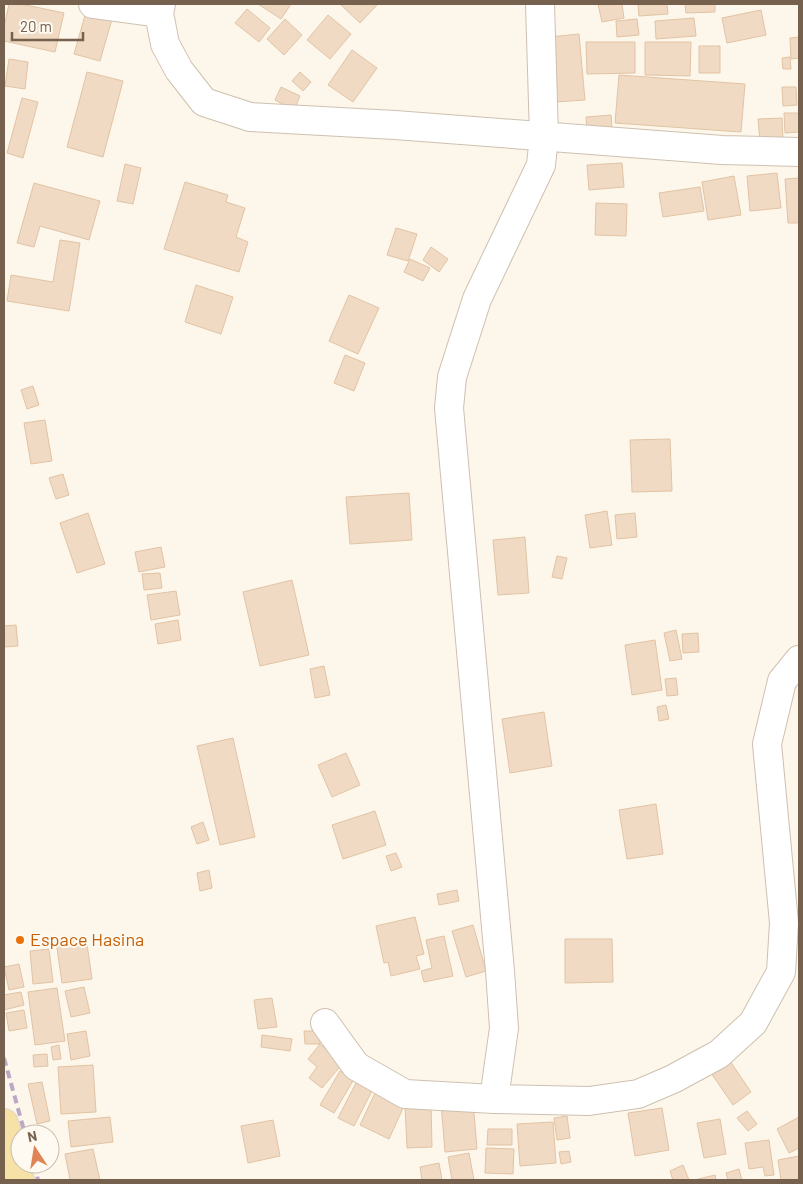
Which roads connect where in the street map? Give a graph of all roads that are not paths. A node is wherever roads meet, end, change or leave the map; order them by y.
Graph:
1 (92, 4) edge
2 (540, 4) edge
3 (160, 8) edge
4 (544, 136) junction
5 (799, 152) edge
6 (799, 660) edge
7 (325, 1023) dead end
8 (494, 1099) junction
9 (4, 1123) edge
10 (20, 1180) edge

1 - 3 street
2 - 4 street
3 - 4 street
4 - 5 street
4 - 8 street
6 - 8 street
7 - 8 street
9 - 10 main road

